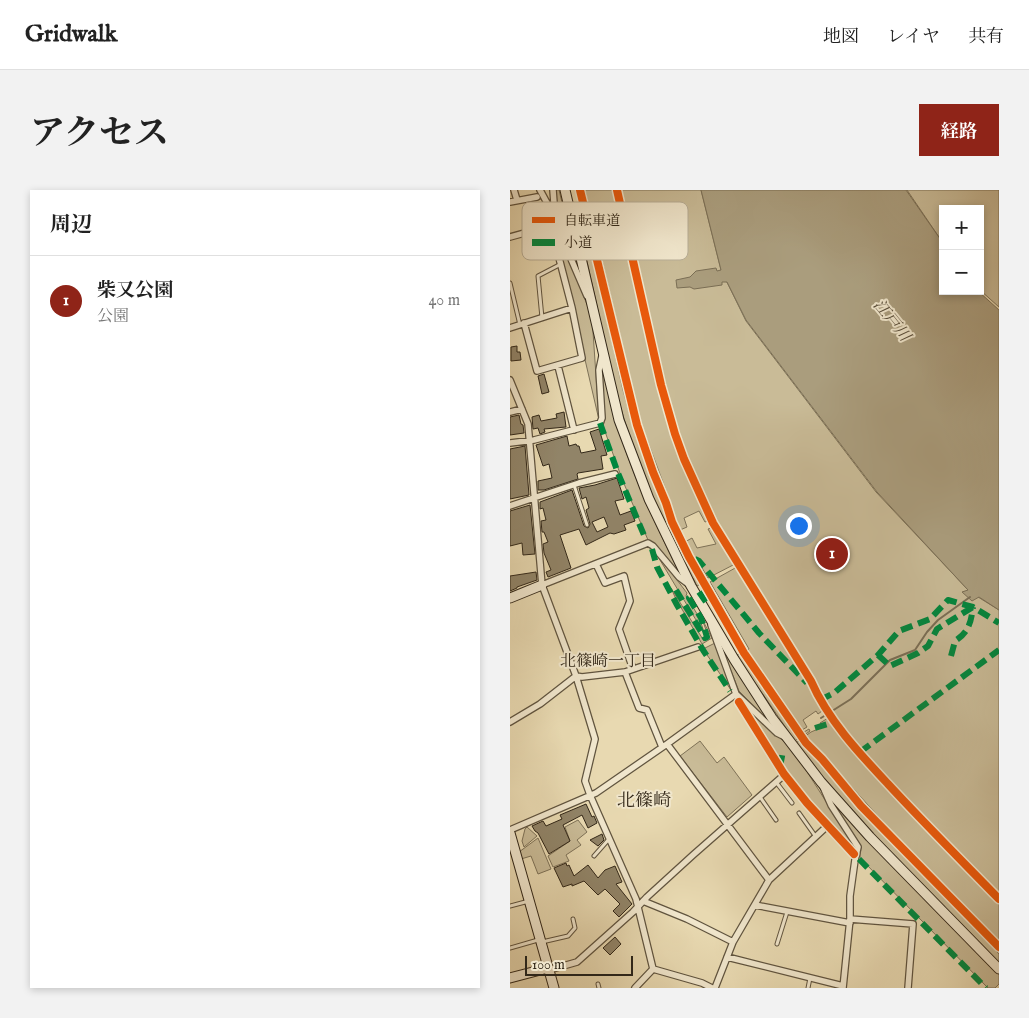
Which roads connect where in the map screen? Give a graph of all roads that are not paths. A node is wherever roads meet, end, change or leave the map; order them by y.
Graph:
1 (514, 190) edge
2 (540, 190) edge
3 (537, 197) dead end
4 (517, 200) junction
5 (510, 202) edge
6 (546, 202) edge
7 (561, 260) edge
8 (571, 260) edge
9 (582, 260) edge
10 (562, 264) junction
11 (510, 283) edge
12 (592, 302) junction
13 (572, 308) junction
14 (542, 318) junction
15 (522, 324) junction
16 (510, 328) edge
17 (603, 351) junction
18 (558, 366) junction
19 (510, 380) edge
20 (522, 409) junction
21 (510, 412) edge
22 (574, 430) junction
23 (530, 440) junction
24 (510, 443) edge
25 (615, 474) dead end
26 (574, 485) junction
27 (535, 498) junction
28 (510, 506) edge
29 (587, 525) dead end
30 (596, 564) junction
31 (542, 585) junction
32 (690, 586) junction
33 (510, 598) edge
34 (712, 623) junction
35 (698, 648) dead end
36 (633, 669) junction
37 (625, 672) junction
38 (576, 676) junction
39 (736, 694) junction
40 (510, 722) edge
41 (787, 738) junction
42 (664, 746) junction
43 (783, 776) dead end
44 (775, 782) junction
45 (821, 782) junction
46 (590, 795) junction
47 (759, 796) junction
48 (792, 803) dead end
49 (799, 813) dead end
50 (776, 820) dead end
51 (728, 825) junction
52 (824, 829) dead end
53 (510, 831) edge
54 (816, 836) junction
55 (609, 838) junction
56 (594, 856) dead end
57 (769, 880) junction
58 (529, 900) junction
59 (643, 901) junction
60 (755, 904) junction
61 (510, 906) edge
62 (638, 906) junction
63 (787, 912) junction
64 (574, 919) dead end
65 (850, 921) junction
66 (540, 941) junction
67 (733, 942) junction
68 (777, 944) dead end
69 (510, 948) edge
70 (727, 957) junction
71 (549, 969) junction
72 (654, 969) junction
73 (999, 969) edge
74 (510, 978) edge
75 (810, 978) junction
76 (843, 987) edge
77 (554, 988) edge
78 (634, 988) edge
79 (713, 988) edge
80 (808, 988) edge
81 (908, 988) edge

1 - 4 street
2 - 6 street
3 - 4 street
4 - 5 street
7 - 10 street
8 - 12 street
9 - 12 main road
10 - 13 street
10 - 14 lane
11 - 15 lane
12 - 17 main road
13 - 14 street
13 - 18 street
14 - 15 street
15 - 16 street
15 - 18 street
17 - 22 street
17 - 32 main road
18 - 22 street
19 - 20 street
20 - 21 street
20 - 23 street
22 - 23 street
23 - 24 street
23 - 27 street
25 - 26 street
26 - 27 street
26 - 29 lane
27 - 28 street
27 - 31 street
30 - 31 street
30 - 32 street
30 - 36 street
31 - 33 main road
31 - 38 street
32 - 34 main road
34 - 39 street
34 - 41 main road
35 - 36 street
36 - 37 street
37 - 38 street
37 - 42 street
38 - 40 street
38 - 46 street
39 - 41 street
39 - 42 street
41 - 45 main road
42 - 46 street
42 - 51 street
43 - 44 street
44 - 47 street
44 - 48 lane
45 - 65 street
45 - 73 main road
46 - 53 street
46 - 55 street
47 - 50 lane
47 - 51 street
49 - 54 lane
51 - 57 street
51 - 59 street
52 - 54 street
53 - 58 main road
54 - 57 street
55 - 56 lane
55 - 62 street
57 - 60 street
58 - 61 lane
58 - 66 main road
59 - 62 street
59 - 67 street
60 - 63 street
60 - 67 street
62 - 71 street
62 - 72 street
63 - 65 street
63 - 68 lane
64 - 66 lane
65 - 76 street
65 - 81 street
66 - 69 lane
66 - 71 main road
67 - 70 street
70 - 75 street
70 - 79 street
71 - 74 main road
71 - 77 main road
72 - 78 street
72 - 79 street
75 - 76 street
75 - 80 lane

